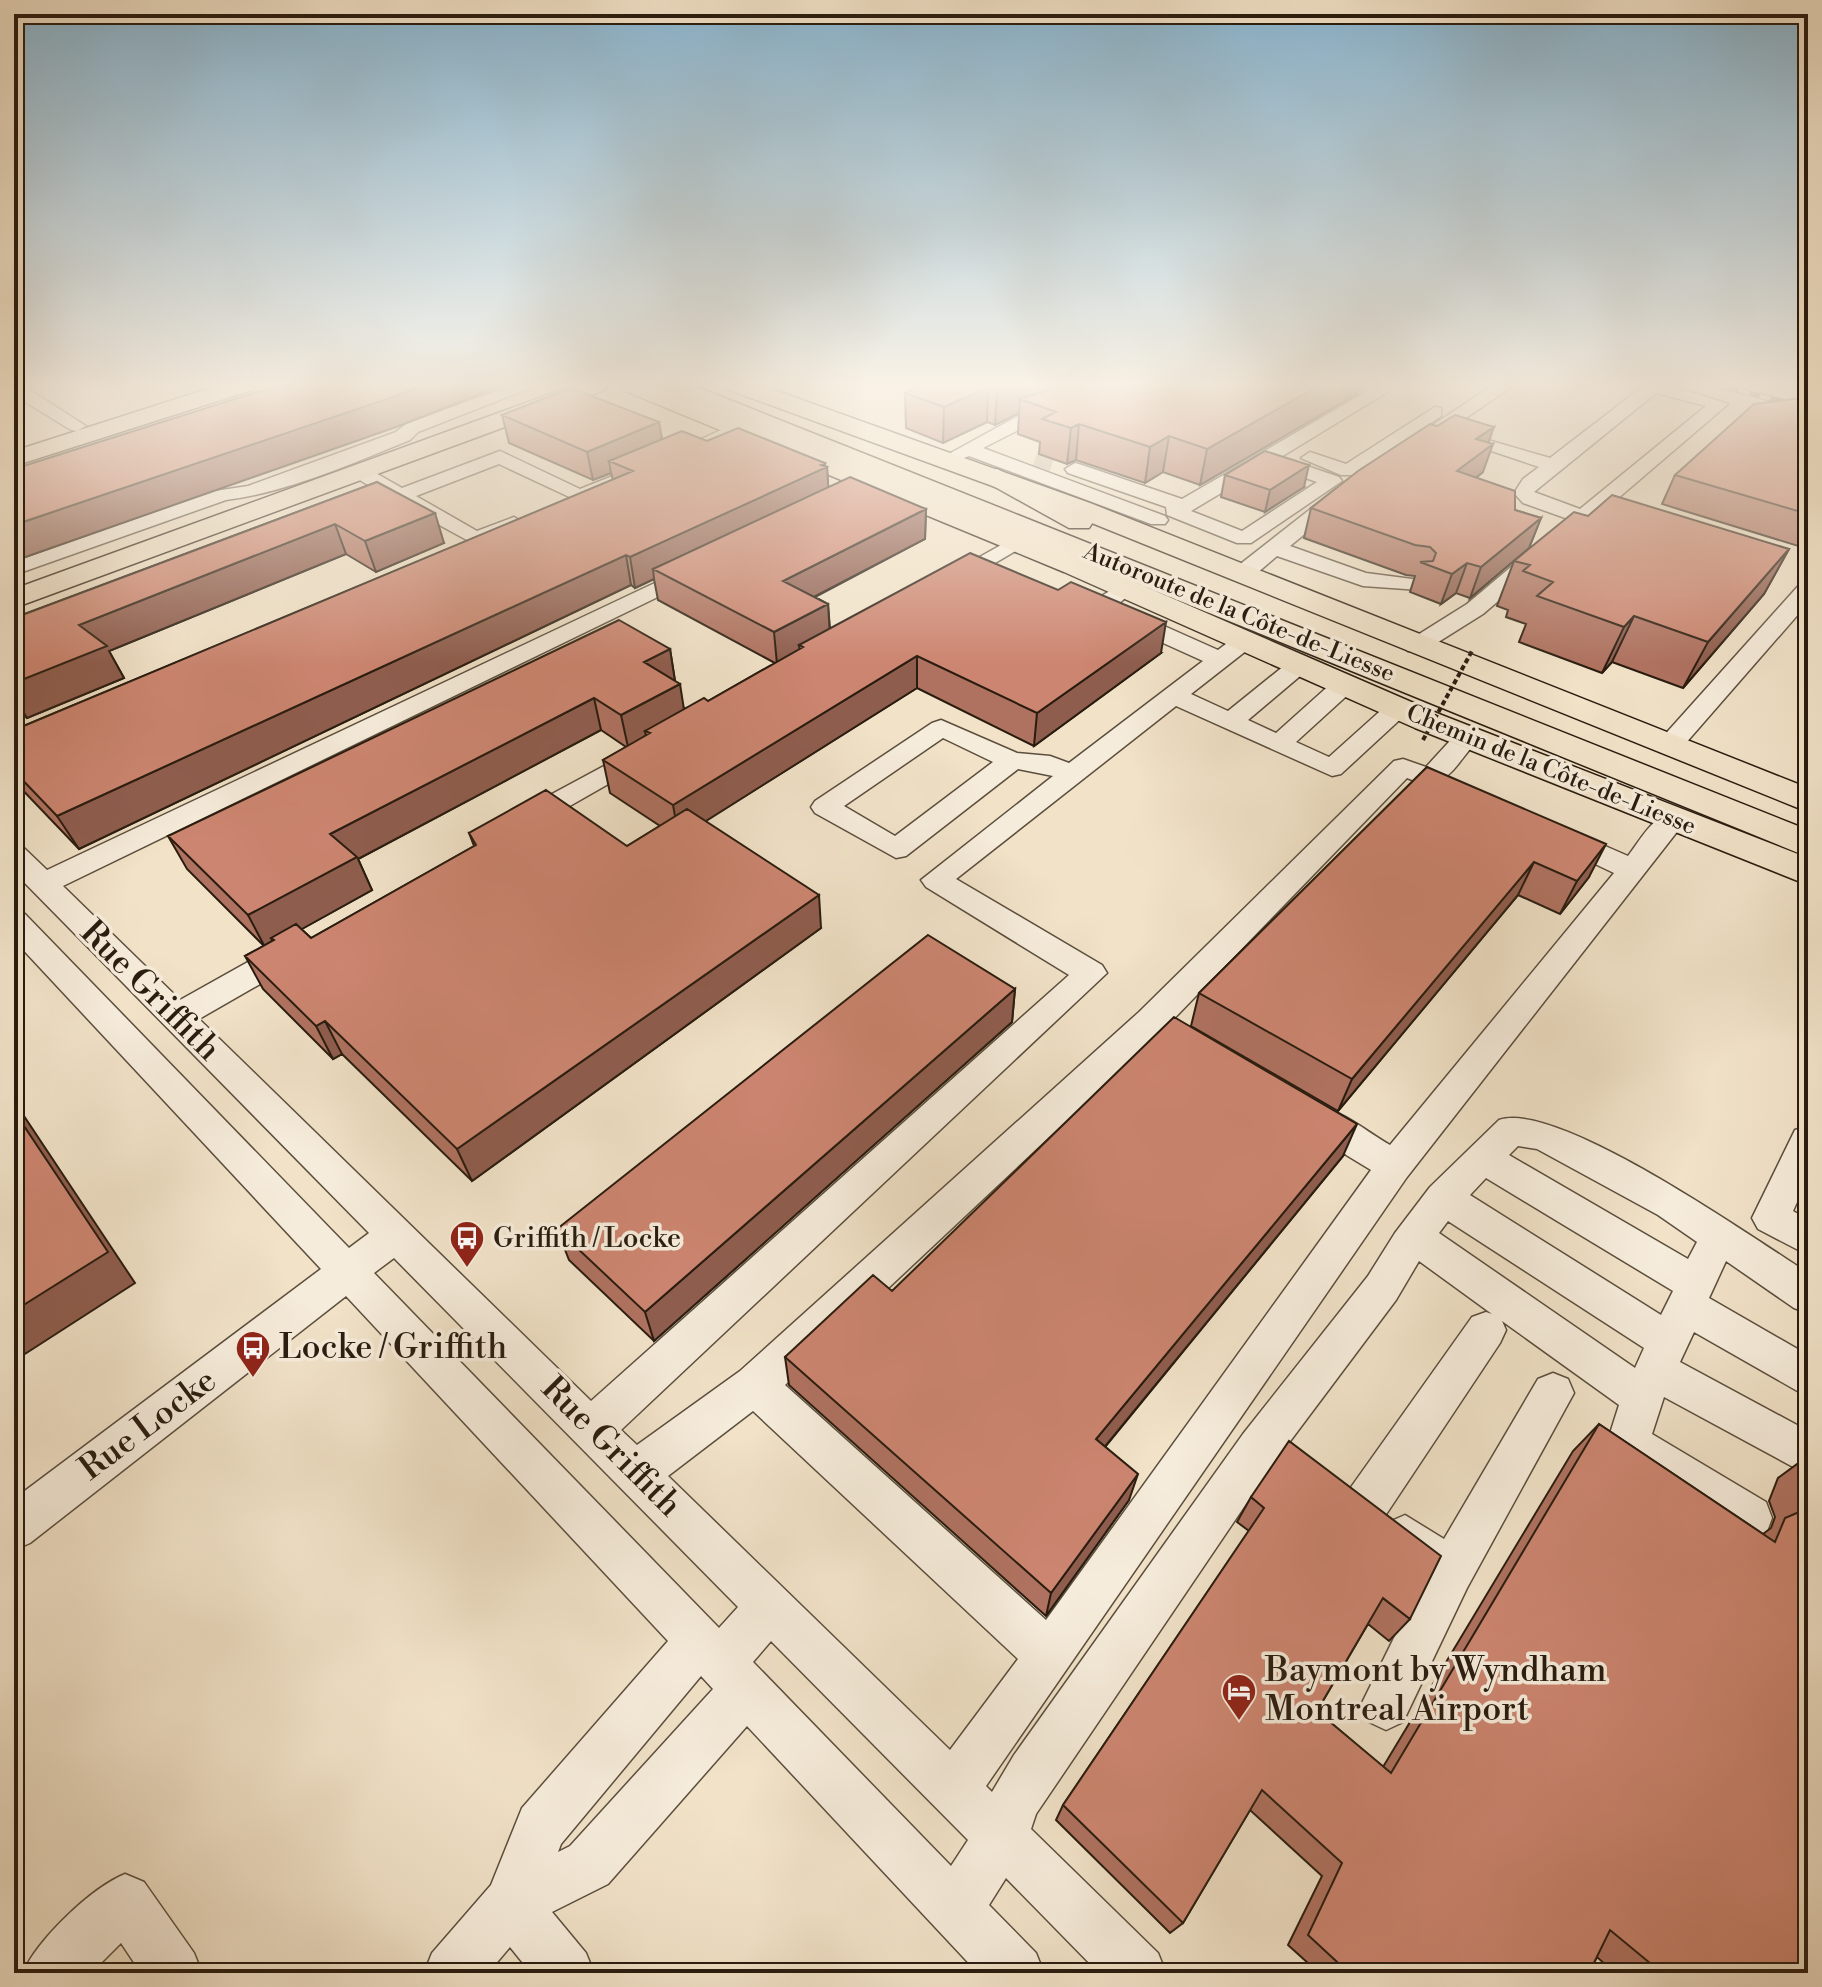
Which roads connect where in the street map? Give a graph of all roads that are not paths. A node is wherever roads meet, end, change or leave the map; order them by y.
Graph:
1 (313, 478) edge
2 (328, 478) edge
3 (360, 478) edge
4 (446, 478) edge
5 (543, 478) edge
6 (622, 478) edge
7 (859, 478) edge
8 (902, 478) edge
9 (936, 478) edge
10 (998, 478) edge
11 (1000, 478) edge
12 (1031, 478) tunnel mouth
13 (1094, 478) edge
14 (1104, 478) edge
15 (1235, 478) edge
16 (1322, 478) edge
17 (1365, 478) edge
18 (1539, 478) edge
19 (1630, 478) edge
20 (874, 484) junction
21 (1130, 486) junction
22 (399, 496) junction
23 (580, 496) junction
24 (1080, 500) junction
25 (837, 502) edge
26 (557, 505) edge
27 (535, 515) edge
28 (1583, 517) junction
29 (342, 518) edge
30 (1163, 518) junction
31 (476, 539) junction
32 (1017, 542) junction
33 (1274, 548) junction
34 (454, 553) edge
35 (722, 557) edge
36 (14, 569) edge
37 (1242, 574) junction
38 (1412, 585) dead end
39 (1210, 586) junction
40 (1176, 587) junction
41 (1808, 589) edge
42 (926, 593) edge
43 (15, 599) edge
44 (1448, 599) edge
45 (1475, 609) junction
46 (1218, 645) junction
47 (1416, 646) junction
48 (1298, 666) junction
49 (1343, 686) junction
50 (1174, 696) junction
51 (1397, 709) junction
52 (1231, 722) junction
53 (1467, 737) junction
54 (664, 741) edge
55 (1278, 744) junction
56 (1669, 746) junction
57 (1012, 761) junction
58 (1072, 775) junction
59 (1808, 801) edge
60 (1673, 819) junction
61 (1532, 824) edge
62 (1808, 824) edge
63 (499, 834) edge
64 (1808, 844) edge
65 (896, 849) junction
66 (14, 855) edge
67 (1633, 870) junction
68 (1808, 872) edge
69 (936, 880) junction
70 (43, 884) junction
71 (14, 921) edge
72 (320, 935) edge
73 (176, 1017) junction
74 (1286, 1101) edge
75 (1808, 1140) edge
76 (1483, 1158) junction
77 (1394, 1166) junction
78 (1443, 1198) junction
79 (1720, 1234) junction
80 (395, 1235) junction
81 (1415, 1237) junction
82 (1808, 1239) edge
83 (348, 1272) junction
84 (1691, 1295) junction
85 (1808, 1295) edge
86 (1486, 1330) dead end
87 (1655, 1369) junction
88 (1808, 1377) edge
89 (755, 1385) junction
90 (1553, 1393) dead end
91 (593, 1428) junction
92 (1270, 1433) junction
93 (1808, 1454) edge
94 (638, 1474) junction
95 (1365, 1506) junction
96 (1750, 1518) dead end
97 (14, 1527) edge
98 (1451, 1572) junction
99 (769, 1608) junction
100 (1050, 1656) junction
101 (721, 1664) junction
102 (1386, 1705) dead end
103 (956, 1791) junction
104 (1002, 1836) junction
105 (511, 1904) junction
106 (955, 1909) junction
107 (51, 1973) edge
108 (174, 1973) edge
109 (452, 1973) edge
110 (566, 1973) edge
111 (1016, 1973) edge
112 (1138, 1973) edge

1 - 36 street
2 - 43 main road
3 - 22 street
4 - 22 street
5 - 23 street
6 - 23 street
7 - 20 main road, Chemin de la Côte-de-Liesse
8 - 40 highway, Autoroute de la Côte-de-Liesse
9 - 39 highway, Autoroute de la Côte-de-Liesse
10 - 39 highway
11 - 24 main road
12 - 24 street
13 - 24 street
14 - 21 street
15 - 30 street
16 - 30 street
17 - 33 street
18 - 28 street
19 - 28 street
20 - 25 street
20 - 32 main road, Chemin de la Côte-de-Liesse
21 - 24 street
21 - 30 street
22 - 29 street
22 - 31 street
23 - 26 street
24 - 30 main road
27 - 31 street
28 - 45 street
30 - 37 main road
31 - 34 street
32 - 42 street
32 - 46 main road, Chemin de la Côte-de-Liesse
33 - 37 street
33 - 38 street
35 - 70 street
37 - 47 main road
39 - 62 highway, Autoroute de la Côte-de-Liesse
40 - 53 highway
40 - 64 highway, Autoroute de la Côte-de-Liesse
41 - 56 street
44 - 45 street
45 - 47 street
46 - 48 main road, Chemin de la Côte-de-Liesse
46 - 50 street
47 - 56 main road
48 - 49 main road, Chemin de la Côte-de-Liesse
48 - 52 street
49 - 51 main road, Chemin de la Côte-de-Liesse
49 - 55 street
50 - 52 street
50 - 58 street
51 - 53 main road, Chemin de la Côte-de-Liesse
51 - 55 street
52 - 55 street
53 - 60 main road, Chemin de la Côte-de-Liesse
53 - 89 street
54 - 63 street
56 - 59 main road
57 - 58 street
57 - 65 street
57 - 65 street
58 - 69 street
60 - 67 street
60 - 68 main road, Chemin de la Côte-de-Liesse
61 - 67 street
65 - 69 street
66 - 70 street, Rue Griffith
67 - 77 street
69 - 91 street
70 - 73 street, Rue Griffith
71 - 83 street, Rue Griffith
72 - 73 street
73 - 80 street, Rue Griffith
74 - 77 street
75 - 82 street
76 - 78 street
76 - 79 street
76 - 84 street
77 - 100 street
78 - 81 street
78 - 87 street
79 - 84 street
79 - 85 street
80 - 83 street, Rue Locke
80 - 91 street, Rue Griffith
81 - 87 street
81 - 92 street
83 - 97 street, Rue Locke
83 - 101 street, Rue Griffith
84 - 87 street
84 - 88 street
86 - 95 street
87 - 93 street
87 - 96 street
89 - 94 street
89 - 100 street
90 - 98 street
91 - 94 street, Rue Griffith
92 - 95 street
92 - 104 street
94 - 99 street, Rue Griffith
95 - 98 street
98 - 102 street
99 - 101 street
99 - 103 street, Rue Griffith
100 - 103 street
101 - 105 street
101 - 105 street
101 - 106 street, Rue Griffith
103 - 104 street, Rue Griffith
104 - 106 street
104 - 112 street, Rue Griffith
105 - 109 street
105 - 110 street
106 - 111 street, Rue Griffith
107 - 108 street

